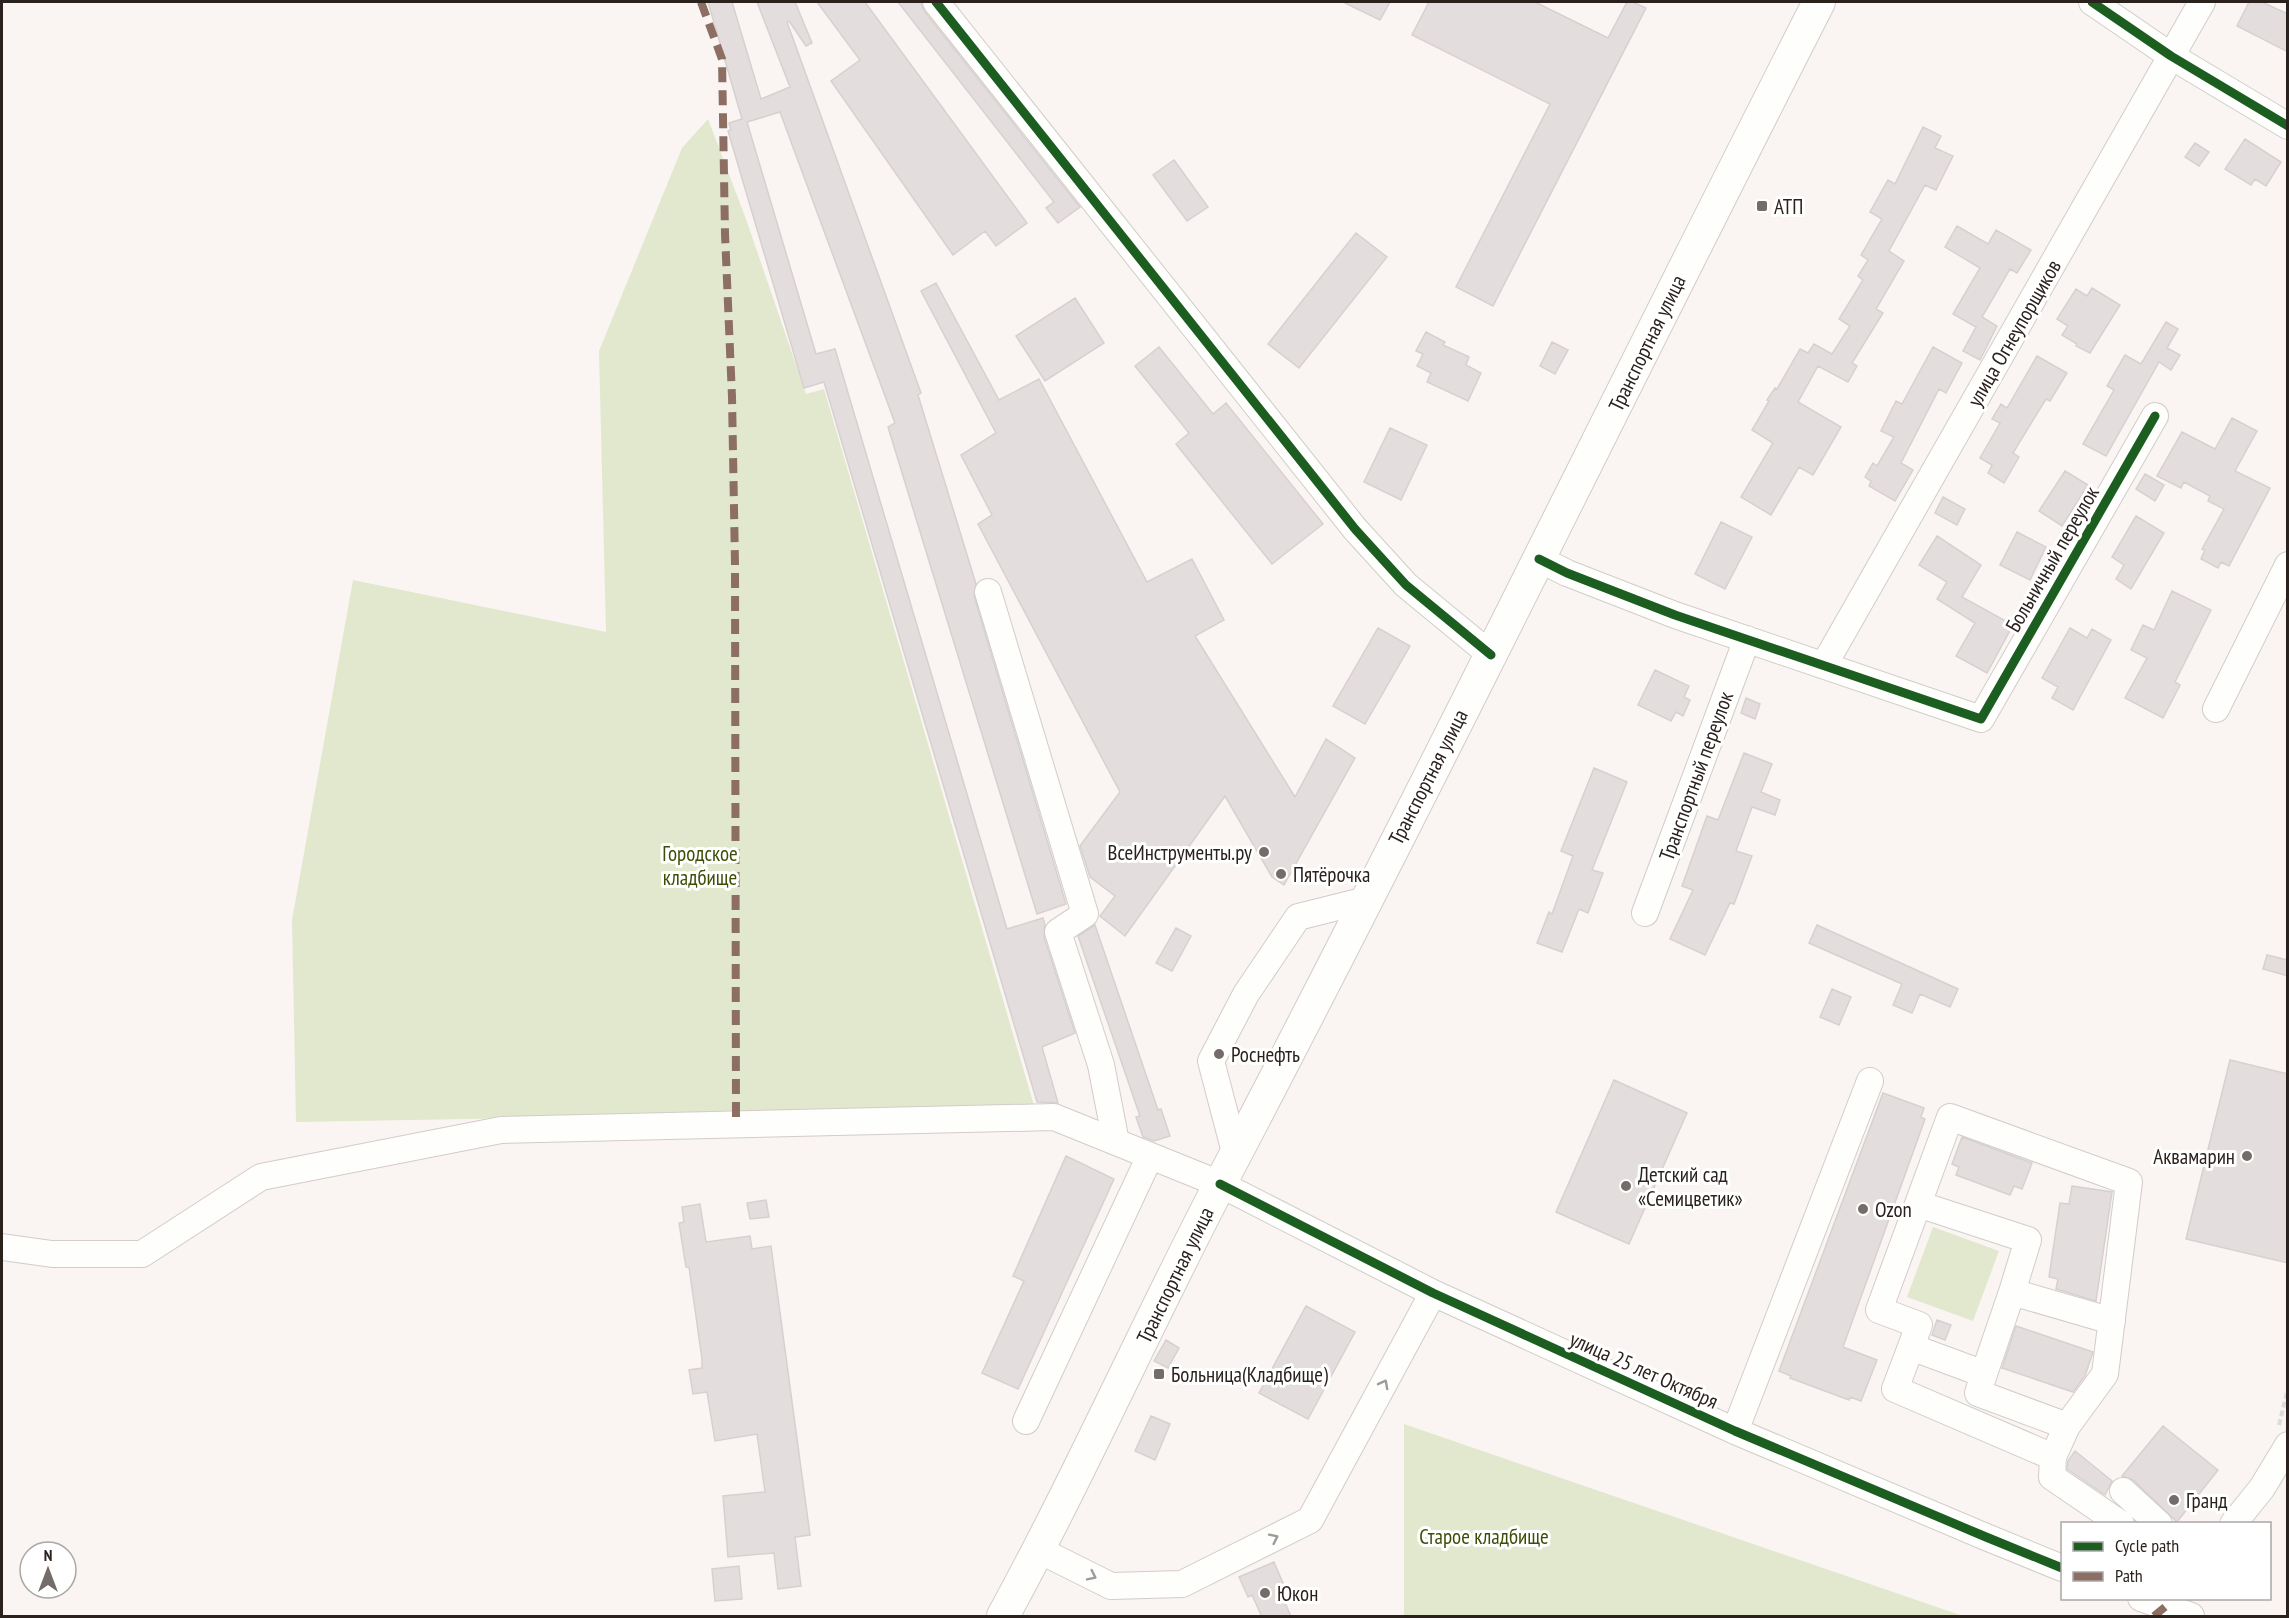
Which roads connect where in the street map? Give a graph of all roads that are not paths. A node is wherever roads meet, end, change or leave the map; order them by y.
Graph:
1 (936, 2) edge
2 (1819, 2) edge
3 (2092, 2) edge
4 (2202, 2) edge
5 (2171, 56) junction
6 (2288, 126) edge
7 (2155, 416) dead end
8 (1539, 559) junction
9 (2288, 565) edge
10 (988, 592) dead end
11 (1747, 639) junction
12 (1491, 655) junction
13 (1824, 665) junction
14 (2216, 709) dead end
15 (1366, 900) junction
16 (1645, 913) dead end
17 (1870, 1081) dead end
18 (1116, 1142) junction
19 (1150, 1156) junction
20 (1236, 1156) junction
21 (1220, 1184) junction
22 (1918, 1204) junction
23 (2, 1247) edge
24 (2012, 1292) junction
25 (1433, 1293) junction
26 (2112, 1321) junction
27 (1911, 1347) junction
28 (1984, 1374) junction
29 (1026, 1420) dead end
30 (2067, 1426) junction
31 (1735, 1431) junction
32 (2288, 1445) edge
33 (2053, 1457) junction
34 (2123, 1491) dead end
35 (2118, 1522) edge
36 (2157, 1522) edge
37 (2235, 1522) edge
38 (1039, 1550) junction
39 (2061, 1568) edge
40 (2148, 1600) edge
41 (2169, 1603) edge
42 (1003, 1617) edge
43 (2191, 1617) edge

1 - 12 street
2 - 8 main road, Транспортная улица
3 - 5 street
4 - 5 street, улица Огнеупорщиков
5 - 6 street
5 - 13 street, улица Огнеупорщиков
7 - 13 street, Больничный переулок
8 - 11 street
8 - 12 main road, Транспортная улица
9 - 14 street
10 - 18 street
11 - 13 street
11 - 16 street, Транспортный переулок
12 - 15 main road, Транспортная улица
15 - 20 main road, Транспортная улица
15 - 20 street
17 - 31 street
18 - 19 street, улица 25 лет Октября
18 - 23 street, улица 25 лет Октября
19 - 21 street, улица 25 лет Октября
19 - 29 street
20 - 21 main road, Транспортная улица
21 - 25 street, улица 25 лет Октября
21 - 38 main road, Транспортная улица
22 - 24 street
22 - 26 street
22 - 27 street
24 - 26 street
24 - 28 street
25 - 31 street, улица 25 лет Октября
38 -> 25 street
26 - 30 street
27 - 28 street
27 - 33 street
28 - 30 street
30 - 33 street
31 - 39 street, улица 25 лет Октября
32 - 37 street
33 - 35 street
34 - 36 street
38 - 42 main road, Транспортная улица
40 - 41 street
41 - 43 street

